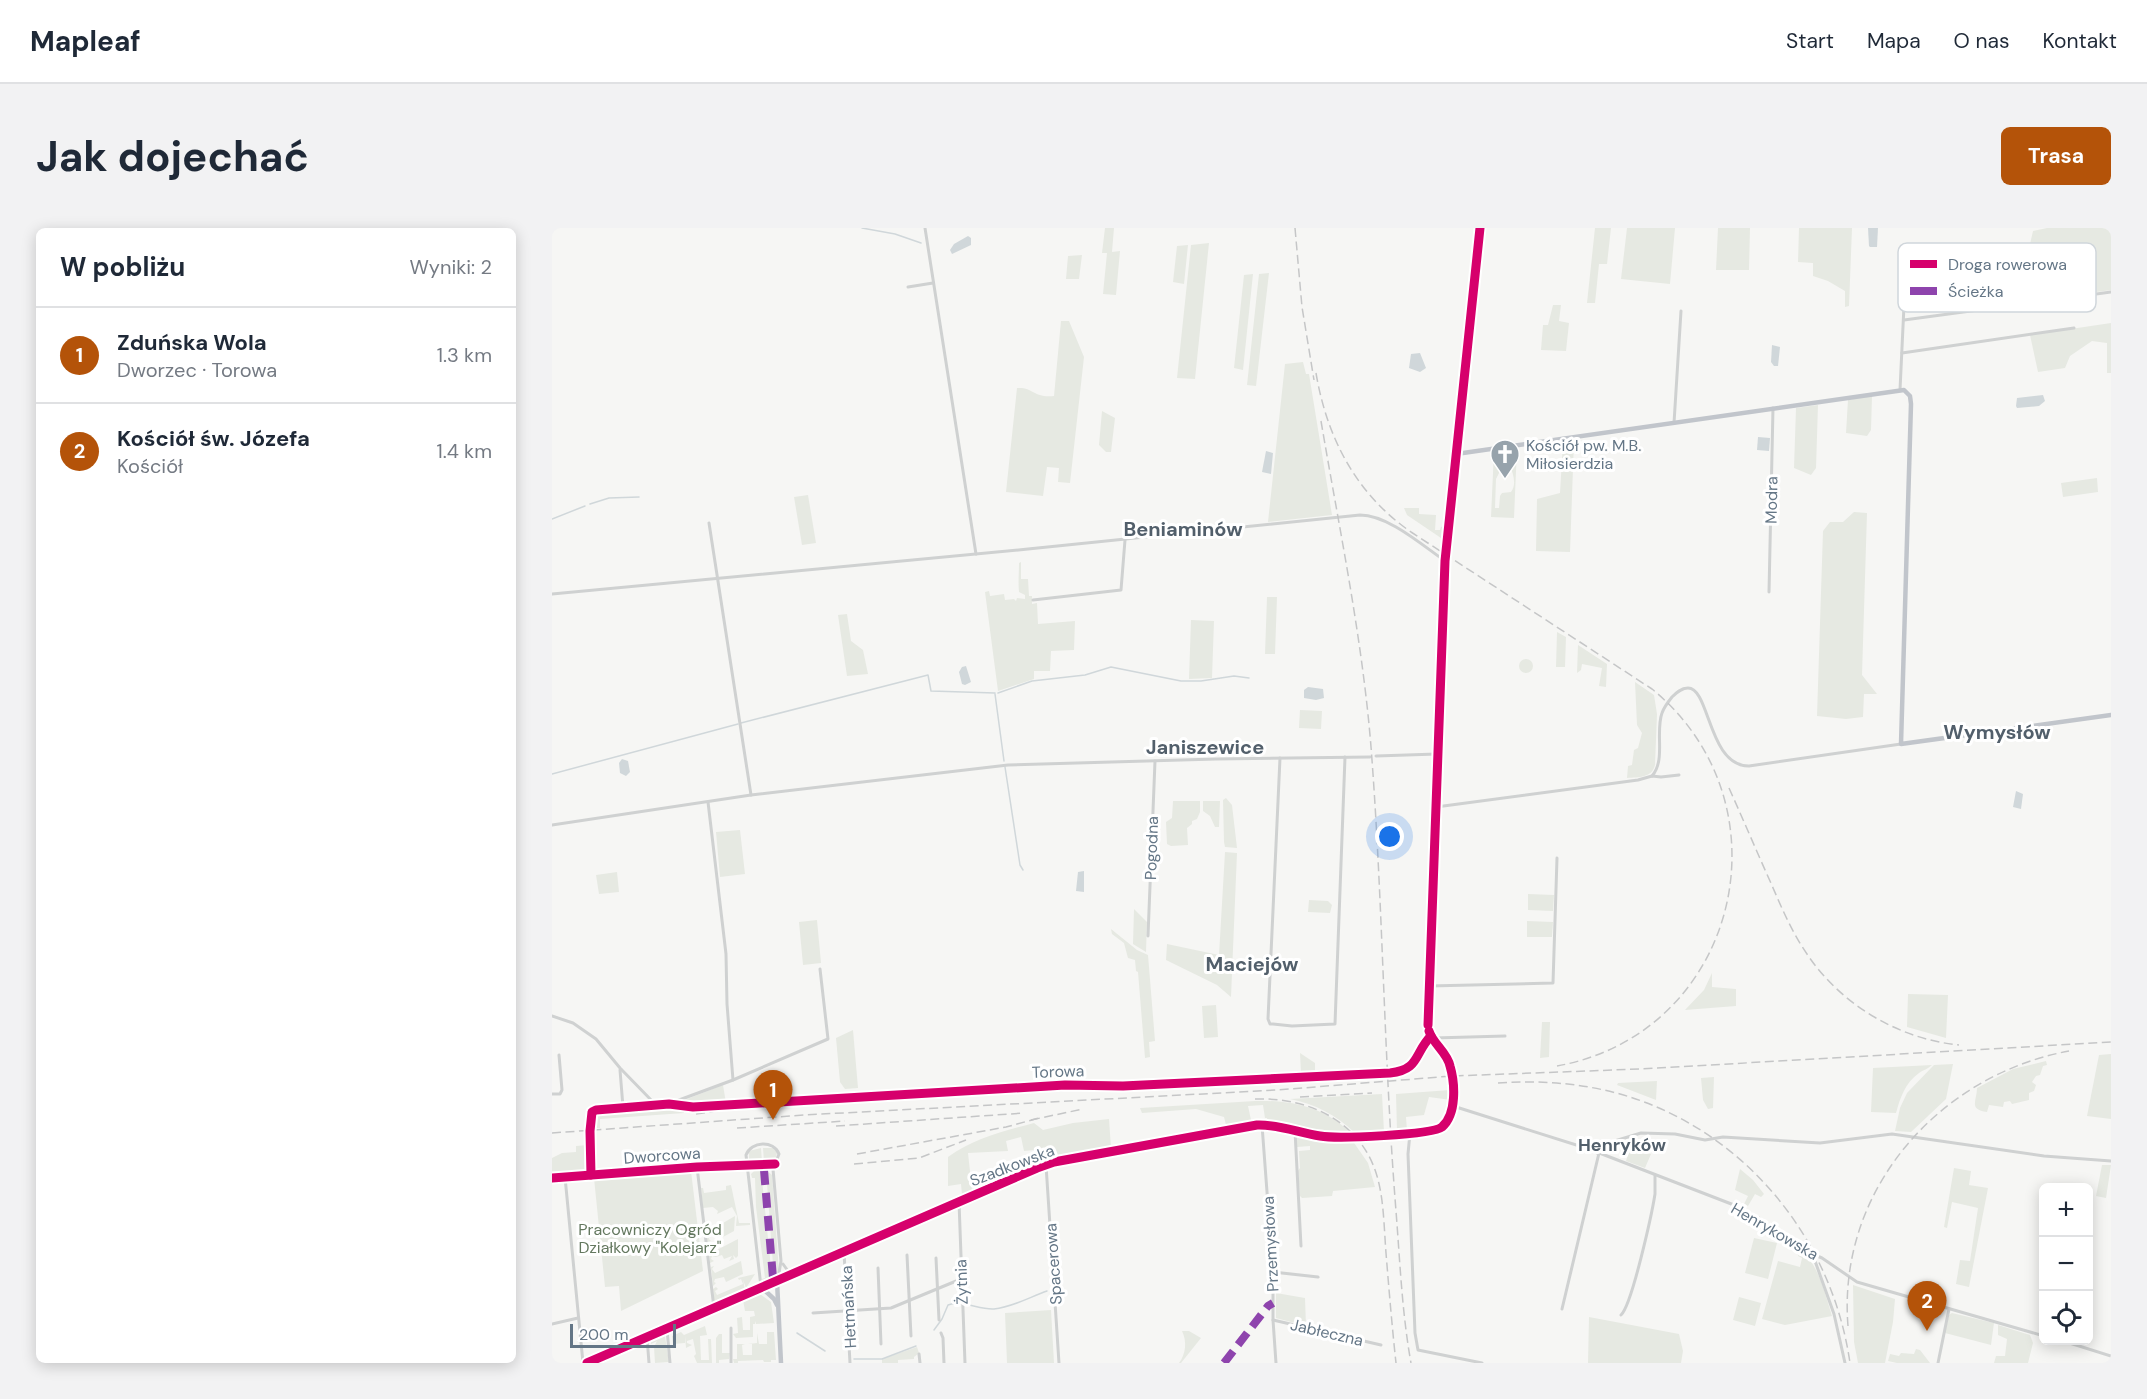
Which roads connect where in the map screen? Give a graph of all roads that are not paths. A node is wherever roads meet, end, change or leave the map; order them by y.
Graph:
1 (925, 228) edge
2 (1480, 228) edge
3 (933, 283) junction
4 (908, 287) dead end
5 (2111, 292) edge
6 (2096, 294) edge
7 (1681, 311) dead end
8 (1904, 312) edge
9 (1963, 312) edge
10 (1904, 320) junction
11 (2074, 328) dead end
12 (1902, 353) junction
13 (1900, 390) junction
14 (1773, 408) junction
15 (1674, 423) junction
16 (1455, 454) junction
17 (709, 523) dead end
18 (1125, 540) junction
19 (976, 554) junction
20 (1445, 561) junction
21 (718, 578) junction
22 (1769, 592) dead end
23 (552, 594) edge
24 (1033, 600) dead end
25 (2111, 716) edge
26 (1901, 744) junction
27 (1439, 754) junction
28 (1376, 756) dead end
29 (1345, 757) junction
30 (1370, 757) dead end
31 (1280, 758) junction
32 (1155, 761) junction
33 (1678, 775) dead end
34 (1652, 776) junction
35 (750, 795) junction
36 (708, 802) junction
37 (1436, 807) junction
38 (552, 825) edge
39 (1557, 858) dead end
40 (1148, 936) dead end
41 (820, 969) dead end
42 (1429, 986) junction
43 (552, 1016) edge
44 (1430, 1035) junction
45 (1505, 1036) dead end
46 (559, 1055) dead end
47 (620, 1068) junction
48 (733, 1080) junction
49 (552, 1094) edge
50 (655, 1104) junction
51 (669, 1104) junction
52 (1453, 1106) junction
53 (623, 1107) junction
54 (1262, 1125) junction
55 (1295, 1131) junction
56 (1410, 1133) junction
57 (1598, 1153) junction
58 (2111, 1161) edge
59 (775, 1164) junction
60 (747, 1165) junction
61 (1046, 1165) junction
62 (697, 1167) junction
63 (1655, 1174) junction
64 (591, 1175) junction
65 (565, 1177) junction
66 (552, 1178) edge
67 (959, 1202) junction
68 (1301, 1246) dead end
69 (844, 1252) junction
70 (1808, 1252) junction
71 (907, 1255) dead end
72 (936, 1258) dead end
73 (782, 1261) junction
74 (878, 1268) dead end
75 (1273, 1272) junction
76 (795, 1273) junction
77 (1318, 1277) dead end
78 (961, 1279) junction
79 (777, 1281) junction
80 (761, 1287) junction
81 (937, 1290) junction
82 (909, 1302) junction
83 (778, 1306) junction
84 (714, 1308) junction
85 (880, 1309) junction
86 (1562, 1309) dead end
87 (1948, 1309) junction
88 (848, 1311) junction
89 (813, 1312) dead end
90 (1621, 1315) dead end
91 (578, 1318) junction
92 (939, 1320) dead end
93 (1273, 1320) junction
94 (552, 1324) edge
95 (666, 1328) junction
96 (731, 1328) dead end
97 (941, 1333) dead end
98 (2039, 1335) edge
99 (911, 1336) dead end
100 (646, 1337) junction
101 (881, 1344) dead end
102 (1381, 1345) dead end
103 (2074, 1345) edge
104 (920, 1354) dead end
105 (2111, 1356) edge
106 (585, 1363) edge
107 (649, 1363) edge
108 (670, 1363) edge
109 (731, 1363) edge
110 (781, 1363) edge
111 (850, 1363) edge
112 (920, 1363) edge
113 (944, 1363) edge
114 (965, 1363) edge
115 (1059, 1363) edge
116 (1276, 1363) edge
117 (1482, 1363) edge
118 (1845, 1363) edge
119 (1938, 1363) edge

1 - 3 street
2 - 16 street
3 - 4 street
3 - 19 street
5 - 6 street
7 - 15 street
8 - 10 street
9 - 10 street
10 - 12 street
11 - 12 street
12 - 13 street
13 - 14 street
13 - 26 street
14 - 15 street
14 - 22 street, Modra
15 - 16 street
16 - 20 street
17 - 21 street
18 - 19 street
18 - 20 street
18 - 24 street
19 - 21 street
20 - 27 street
21 - 23 street
21 - 35 street
25 - 26 street
26 - 34 street
27 - 28 street
27 - 37 street
29 - 30 street
29 - 31 street
29 - 31 street
31 - 32 street
32 - 35 street
32 - 40 street, Pogodna
33 - 34 street
34 - 37 street
35 - 36 street
36 - 38 street
36 - 48 street
37 - 42 street
39 - 42 street
41 - 48 street
42 - 44 street
43 - 47 street
44 - 45 street
44 - 51 street, Torowa
44 - 52 street
46 - 49 street
47 - 50 street
47 - 53 street
48 - 51 street
50 - 51 street, Torowa
50 - 53 street, Torowa
52 - 56 street, Szadkowska
52 - 57 street, Henrykowska
53 - 64 street, Torowa
54 - 55 street, Szadkowska
54 - 61 street, Szadkowska
54 - 75 street, Przemysłowa
55 - 56 street, Szadkowska
55 - 68 street
56 - 117 street
57 - 58 street
57 - 63 street, Henrykowska
57 - 86 street
59 - 60 street, Dworcowa
59 - 60 street
59 - 73 street
60 - 62 street, Dworcowa
60 - 80 street
61 - 67 street, Szadkowska
61 - 115 street, Spacerowa
62 - 64 street, Dworcowa
62 - 84 street
63 - 70 street, Henrykowska
63 - 90 street
64 - 65 street, Dworcowa
65 - 66 street, Dworcowa
65 - 91 street
67 - 69 street, Szadkowska
67 - 78 street, Żytnia
69 - 76 street, Szadkowska
69 - 88 street, Hetmańska
70 - 87 street, Henrykowska
70 - 118 street
71 - 82 street
72 - 81 street
73 - 76 street
73 - 79 street
74 - 85 street
75 - 77 street
75 - 93 street, Przemysłowa
76 - 79 street, Szadkowska
78 - 81 street
78 - 114 street, Żytnia
79 - 80 street, Szadkowska
79 - 83 street
80 - 83 street
80 - 84 street, Szadkowska
81 - 82 street
81 - 92 street
82 - 85 street
82 - 99 street
83 - 110 street
84 - 95 street, Szadkowska
85 - 88 street
85 - 101 street
87 - 98 street, Henrykowska
87 - 119 street
88 - 89 street
88 - 111 street, Hetmańska
91 - 94 street
91 - 106 street
93 - 102 street, Jabłeczna
93 - 116 street, Przemysłowa
95 - 100 street, Szadkowska
95 - 108 street
96 - 109 street
97 - 113 street
100 - 106 street, Szadkowska
100 - 107 street
103 - 105 street
104 - 112 street

